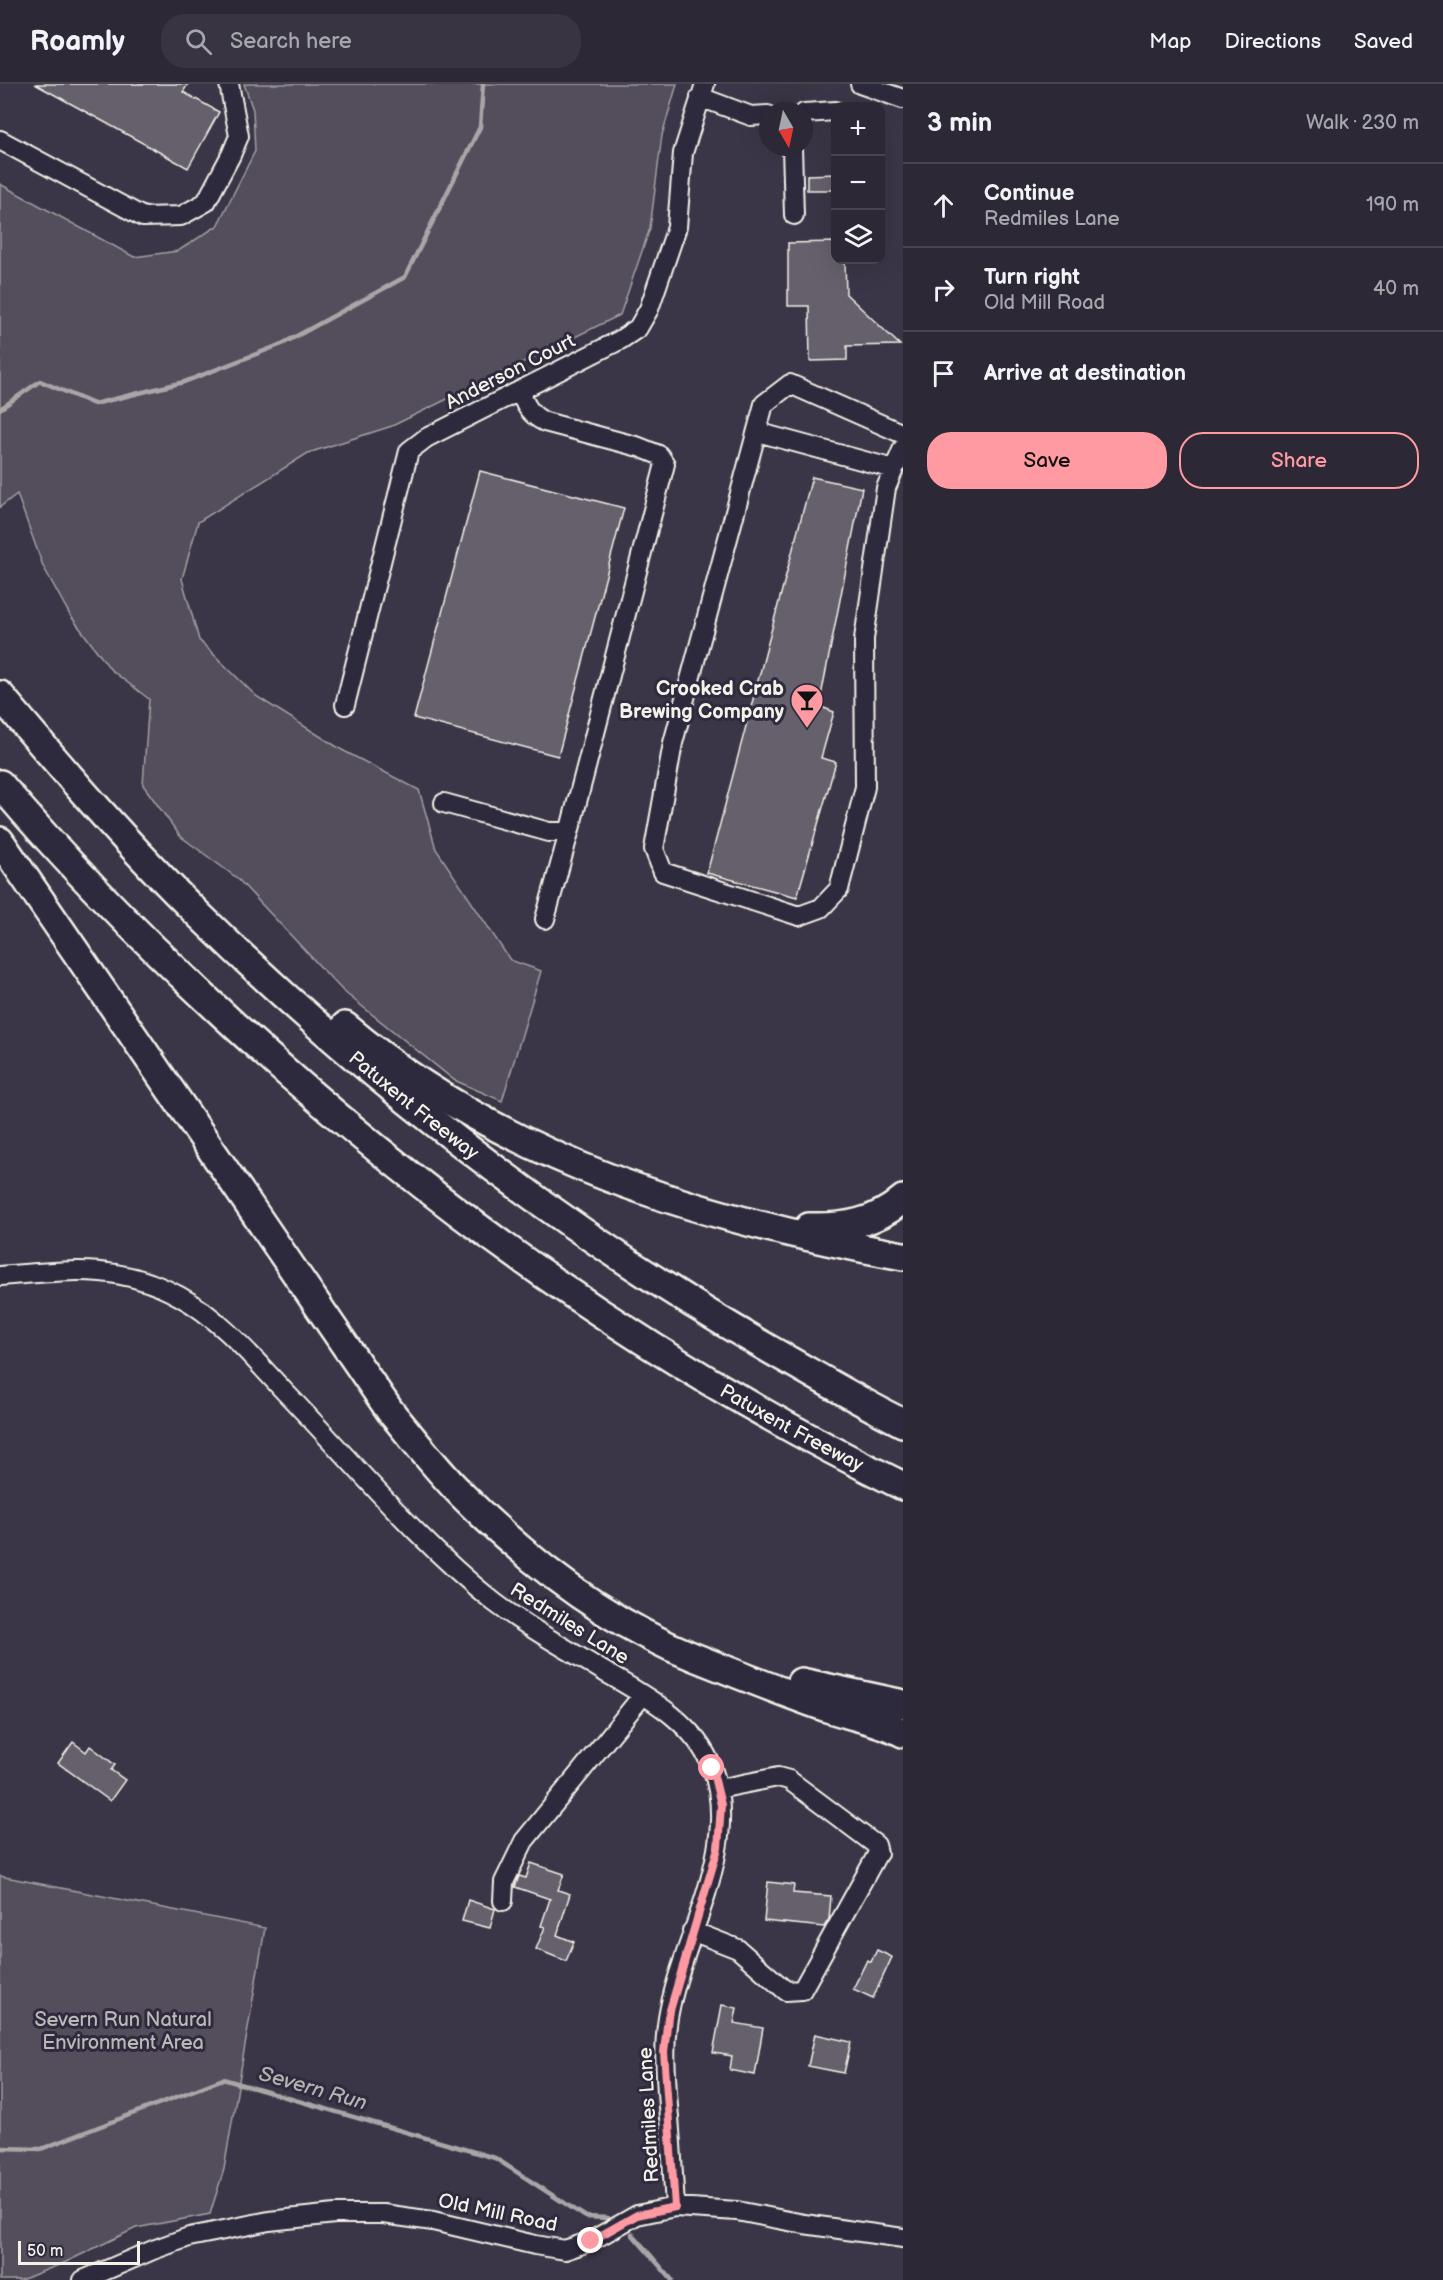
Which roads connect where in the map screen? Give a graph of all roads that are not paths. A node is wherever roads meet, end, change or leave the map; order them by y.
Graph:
1 (229, 84) edge
2 (860, 84) edge
3 (703, 90) edge
4 (903, 99) edge
5 (831, 111) edge
6 (813, 112) edge
7 (759, 116) edge
8 (0, 140) edge
9 (792, 156) edge
10 (794, 215) dead end
11 (519, 391) junction
12 (757, 432) junction
13 (903, 434) edge
14 (903, 448) edge
15 (894, 469) junction
16 (0, 694) edge
17 (345, 705) dead end
18 (0, 784) edge
19 (444, 803) dead end
20 (570, 829) junction
21 (127, 840) junction
22 (0, 841) edge
23 (545, 919) dead end
24 (903, 1199) edge
25 (745, 1221) junction
26 (903, 1256) edge
27 (0, 1276) edge
28 (903, 1423) edge
29 (903, 1486) edge
30 (692, 1656) junction
31 (643, 1695) junction
32 (903, 1704) edge
33 (903, 1733) edge
34 (718, 1789) junction
35 (503, 1902) dead end
36 (692, 1931) junction
37 (675, 2207) junction
38 (903, 2238) edge
39 (83, 2280) edge

1 - 8 street
2 - 4 street
3 - 7 street
3 - 11 street, Anderson Court
5 - 6 street
9 - 10 street
11 - 17 street, Anderson Court
11 - 20 street
12 - 13 street
12 - 15 street
12 - 15 street
14 - 15 street
16 - 21 highway, Patuxent Freeway
18 - 29 highway, Patuxent Freeway
19 - 20 street
20 - 23 street
21 - 25 highway
21 - 28 highway, Patuxent Freeway
22 - 30 highway
24 - 25 highway
25 - 26 highway
27 - 31 street, Redmiles Lane
30 - 32 highway
30 - 33 highway
31 - 34 street, Redmiles Lane
31 - 35 street
34 - 36 street, Redmiles Lane
34 - 36 street
36 - 37 street, Redmiles Lane
37 - 38 street, Old Mill Road
37 - 39 street, Old Mill Road

